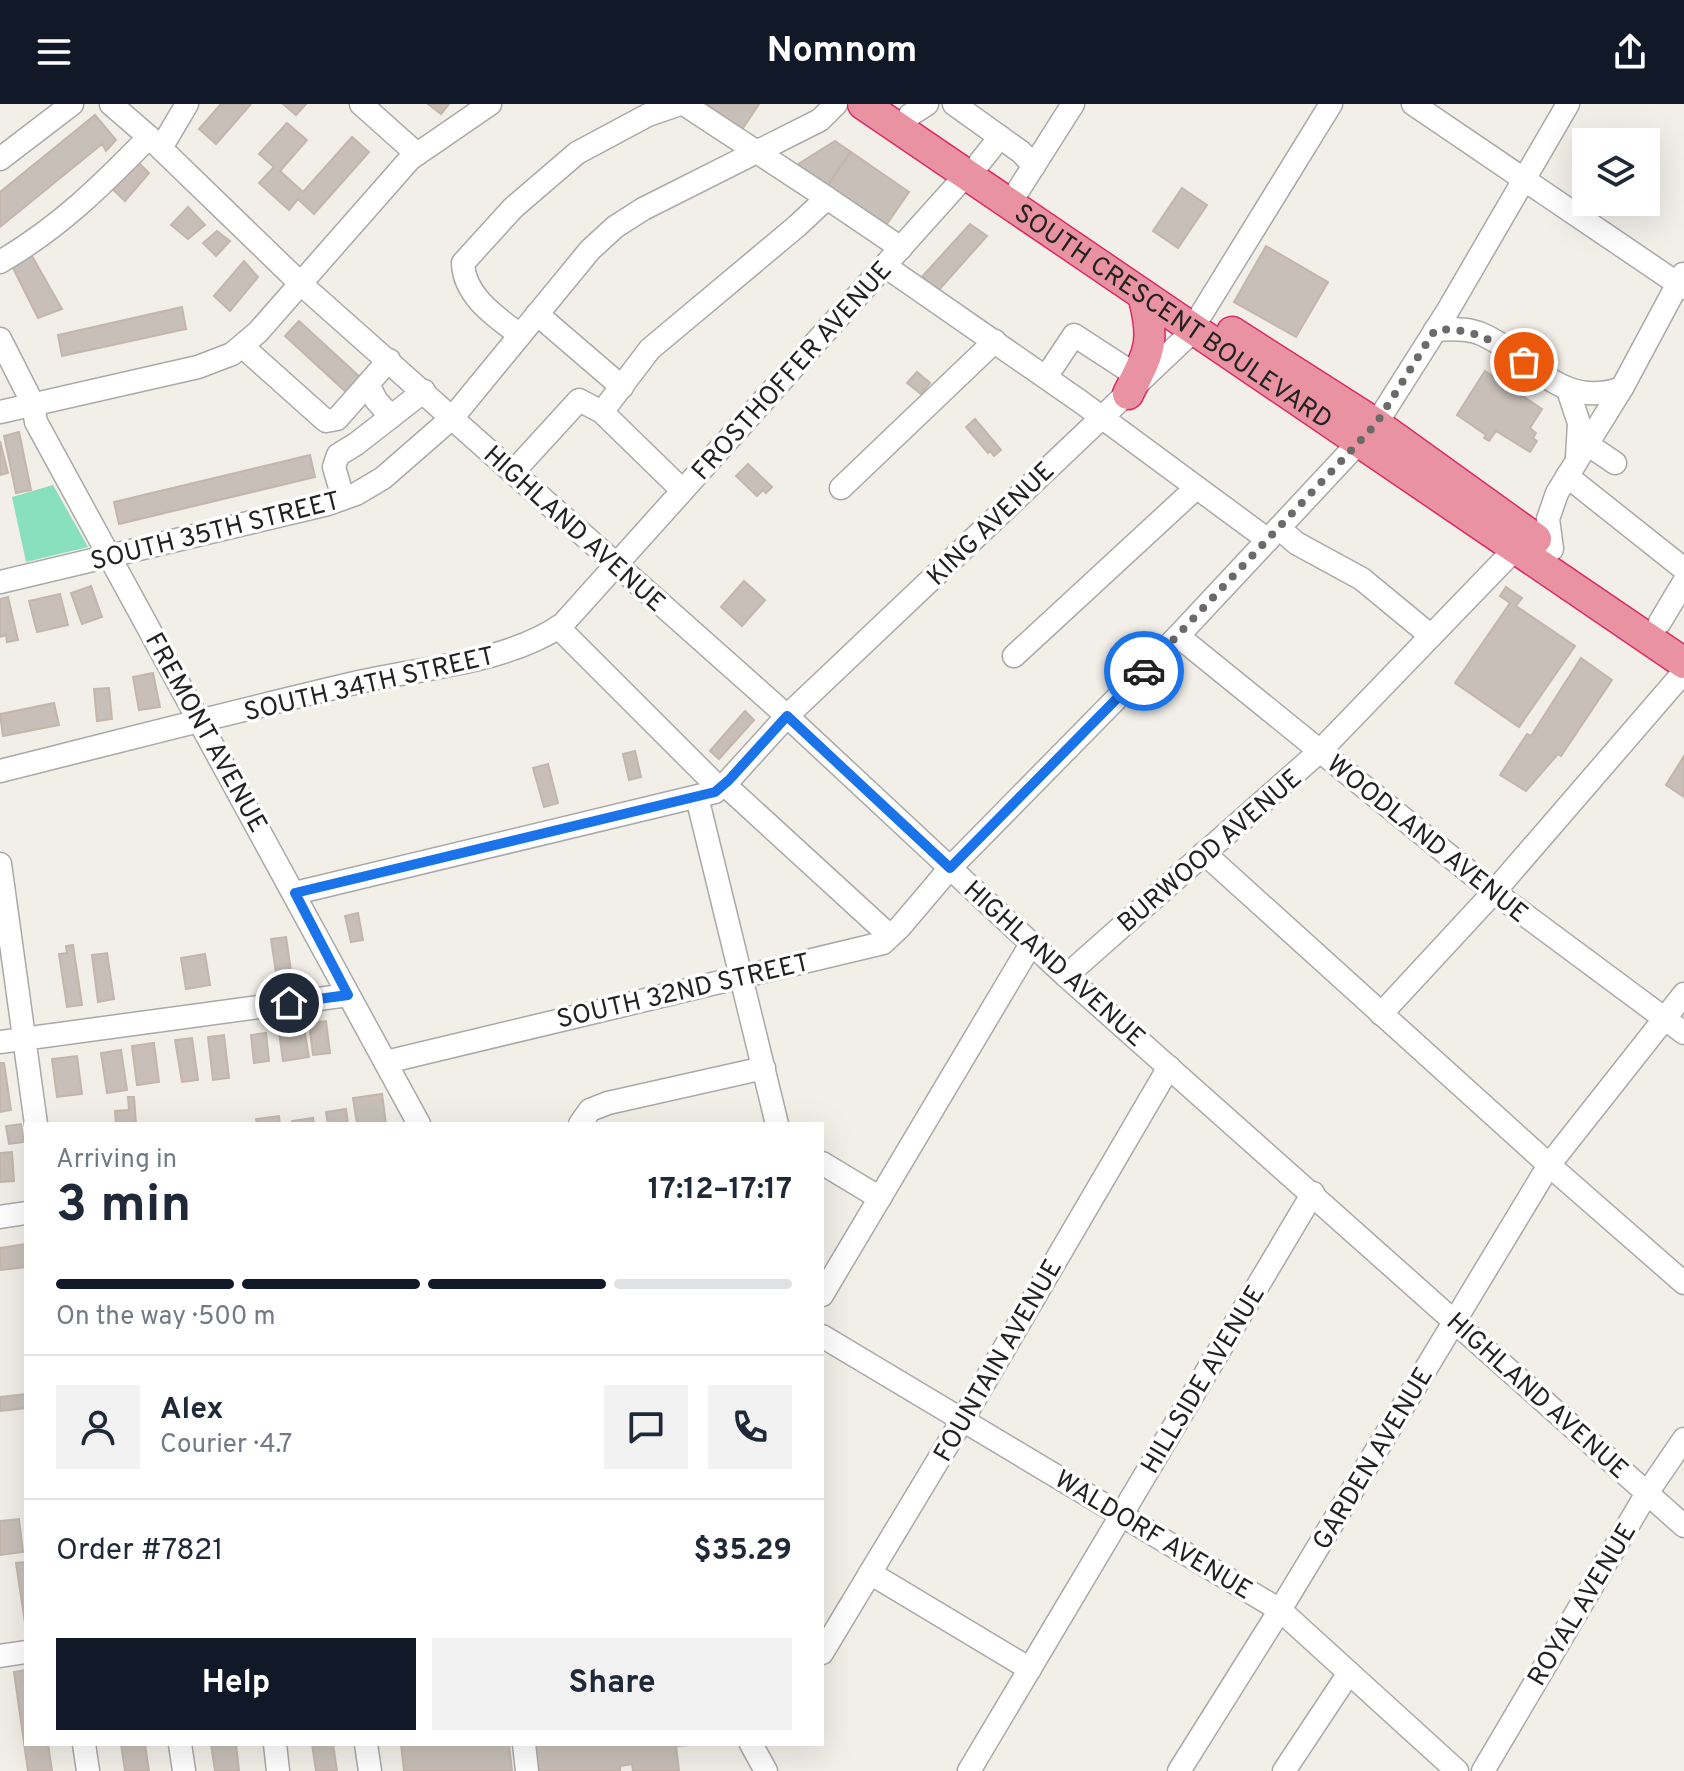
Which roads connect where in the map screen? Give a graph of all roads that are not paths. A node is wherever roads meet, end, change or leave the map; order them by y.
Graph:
1 (72, 104) edge
2 (111, 104) edge
3 (187, 104) edge
4 (361, 104) edge
5 (490, 104) edge
6 (682, 104) edge
7 (836, 104) edge
8 (863, 104) edge
9 (954, 104) edge
10 (1073, 104) edge
11 (1331, 104) edge
12 (1413, 104) edge
13 (1568, 104) edge
14 (910, 108) edge
15 (1000, 137) junction
16 (155, 142) junction
17 (756, 153) junction
18 (417, 154) junction
19 (0, 159) edge
20 (973, 169) junction
21 (1027, 178) junction
22 (1523, 181) junction
23 (827, 198) junction
24 (901, 248) junction
25 (0, 262) edge
26 (885, 266) junction
27 (1682, 282) edge
28 (301, 284) junction
29 (1462, 285) junction
30 (1143, 295) junction
31 (537, 314) junction
32 (1198, 321) junction
33 (1441, 321) junction
34 (1479, 333) junction
35 (520, 335) junction
36 (0, 339) edge
37 (995, 341) junction
38 (242, 346) junction
39 (389, 360) junction
40 (1046, 377) junction
41 (368, 384) junction
42 (1132, 385) junction
43 (622, 387) junction
44 (1622, 388) junction
45 (1568, 390) junction
46 (424, 391) junction
47 (33, 404) junction
48 (0, 412) edge
49 (602, 412) junction
50 (391, 417) junction
51 (453, 417) junction
52 (1100, 418) junction
53 (1367, 434) junction
54 (1577, 460) junction
55 (1615, 463) dead end
56 (513, 472) junction
57 (841, 488) dead end
58 (1196, 488) junction
59 (682, 490) junction
60 (343, 498) junction
61 (1273, 534) junction
62 (1515, 549) junction
63 (1552, 549) junction
64 (111, 556) junction
65 (615, 565) junction
66 (1684, 569) edge
67 (0, 582) edge
68 (1684, 582) edge
69 (558, 627) junction
70 (1672, 630) edge
71 (1178, 636) junction
72 (1431, 636) junction
73 (1014, 656) dead end
74 (1684, 663) edge
75 (1684, 672) edge
76 (787, 716) junction
77 (200, 722) junction
78 (1320, 751) junction
79 (0, 771) edge
80 (722, 786) junction
81 (697, 797) junction
82 (1204, 853) junction
83 (0, 864) edge
84 (950, 868) junction
85 (1494, 892) junction
86 (295, 893) junction
87 (890, 936) junction
88 (1031, 944) junction
89 (743, 976) junction
90 (1066, 976) junction
91 (1684, 994) edge
92 (348, 995) junction
93 (1381, 1014) junction
94 (1665, 1018) junction
95 (1684, 1033) edge
96 (23, 1040) junction
97 (0, 1042) edge
98 (386, 1062) junction
99 (1169, 1067) junction
100 (764, 1068) junction
101 (36, 1122) edge
102 (418, 1122) edge
103 (581, 1122) edge
104 (777, 1122) edge
105 (824, 1164) edge
106 (1549, 1165) junction
107 (1313, 1193) junction
108 (880, 1198) junction
109 (24, 1213) edge
110 (0, 1217) edge
111 (1684, 1283) edge
112 (824, 1292) edge
113 (1455, 1322) junction
114 (824, 1337) edge
115 (963, 1419) junction
116 (1684, 1439) edge
117 (1647, 1493) junction
118 (1122, 1514) junction
119 (1684, 1526) edge
120 (870, 1573) junction
121 (1280, 1610) junction
122 (824, 1650) edge
123 (24, 1652) edge
124 (0, 1656) edge
125 (1030, 1669) junction
126 (1349, 1673) junction
127 (84, 1746) edge
128 (180, 1746) edge
129 (275, 1746) edge
130 (366, 1746) edge
131 (524, 1746) edge
132 (88, 1771) edge
133 (184, 1771) edge
134 (278, 1771) edge
135 (370, 1771) edge
136 (527, 1771) edge
137 (969, 1771) edge
138 (1179, 1771) edge
139 (1284, 1771) edge
140 (1457, 1771) edge
141 (1483, 1771) edge

1 - 19 street
2 - 16 street, HIGHLAND AVENUE
3 - 16 street
4 - 18 street
5 - 18 street
6 - 17 street
6 - 35 street
7 - 17 street, SOUTH 35TH STREET
8 - 20 highway, SOUTH CRESCENT BOULEVARD
9 - 15 street
10 - 21 street
11 - 32 street, KING AVENUE
12 - 22 street
13 - 22 street, SOUTH 32ND STREET
14 - 20 highway, SOUTH CRESCENT BOULEVARD
15 - 20 street, FROSTHOFFER AVENUE
15 - 21 street
16 - 25 street
16 - 28 street, HIGHLAND AVENUE
17 - 23 street
17 - 31 street, SOUTH 35TH STREET
18 - 28 street
20 - 21 highway, SOUTH CRESCENT BOULEVARD
20 - 24 street, FROSTHOFFER AVENUE
20 - 30 highway, SOUTH CRESCENT BOULEVARD
21 - 32 highway, SOUTH CRESCENT BOULEVARD
22 - 27 street
22 - 29 street, SOUTH 32ND STREET
23 - 24 street
23 - 43 street
24 - 26 street, FROSTHOFFER AVENUE
26 - 37 street
26 - 59 street, FROSTHOFFER AVENUE
27 - 44 street
28 - 38 street
28 - 39 street, HIGHLAND AVENUE
29 - 33 street, SOUTH 32ND STREET
29 - 34 street
30 - 32 highway, SOUTH CRESCENT BOULEVARD
30 - 42 highway
31 - 35 street, SOUTH 35TH STREET
31 - 43 street
32 - 42 street, KING AVENUE
32 - 53 highway, SOUTH CRESCENT BOULEVARD
33 - 34 street
33 - 53 street, SOUTH 32ND STREET
34 - 45 street
35 - 51 street, SOUTH 35TH STREET
36 - 47 street, FREMONT AVENUE
37 - 40 street
37 - 57 street
38 - 41 street
38 - 47 street
39 - 41 street
39 - 46 street, HIGHLAND AVENUE
40 - 42 street
40 - 52 street
41 - 50 street
42 - 52 street, KING AVENUE
43 - 49 street
44 - 45 street
44 - 54 street
45 - 54 street
46 - 50 street
46 - 51 street, HIGHLAND AVENUE
47 - 48 street
47 - 64 street, FREMONT AVENUE
49 - 56 street
49 - 59 street
50 - 60 street
51 - 56 street, HIGHLAND AVENUE
51 - 60 street, SOUTH 35TH STREET
52 - 58 street
52 - 76 street, KING AVENUE
53 - 61 street, SOUTH 32ND STREET
53 - 62 highway, SOUTH CRESCENT BOULEVARD
53 - 63 highway, SOUTH CRESCENT BOULEVARD
54 - 55 street
54 - 63 street
54 - 66 street
56 - 65 street, HIGHLAND AVENUE
58 - 61 street
58 - 73 street
59 - 65 street, FROSTHOFFER AVENUE
60 - 64 street, SOUTH 35TH STREET
61 - 71 street, SOUTH 32ND STREET
61 - 72 street
62 - 72 street, BURWOOD AVENUE
62 - 74 highway, SOUTH CRESCENT BOULEVARD
63 - 70 highway, SOUTH CRESCENT BOULEVARD
64 - 67 street, SOUTH 35TH STREET
64 - 77 street, FREMONT AVENUE
65 - 69 street, SOUTH 34TH STREET
65 - 76 street, HIGHLAND AVENUE
68 - 70 street
69 - 77 street, SOUTH 34TH STREET
69 - 80 street
71 - 78 street, WOODLAND AVENUE
71 - 84 street, SOUTH 32ND STREET
72 - 78 street, BURWOOD AVENUE
75 - 85 street
76 - 80 street, KING AVENUE
76 - 84 street, HIGHLAND AVENUE
77 - 79 street, SOUTH 34TH STREET
77 - 86 street, FREMONT AVENUE
78 - 82 street, BURWOOD AVENUE
78 - 85 street, WOODLAND AVENUE
80 - 81 street
80 - 87 street
81 - 86 street
81 - 89 street
82 - 90 street, BURWOOD AVENUE
82 - 93 street
83 - 96 street
84 - 87 street, SOUTH 32ND STREET
84 - 88 street, HIGHLAND AVENUE
85 - 93 street
85 - 94 street, WOODLAND AVENUE
86 - 92 street, FREMONT AVENUE
87 - 89 street, SOUTH 32ND STREET
88 - 90 street, HIGHLAND AVENUE
88 - 108 street
89 - 98 street, SOUTH 32ND STREET
89 - 100 street
90 - 99 street, HIGHLAND AVENUE
91 - 94 street, GARDEN AVENUE
92 - 96 street
92 - 98 street, FREMONT AVENUE
93 - 106 street
94 - 95 street, WOODLAND AVENUE
94 - 106 street, GARDEN AVENUE
96 - 97 street
96 - 101 street
98 - 102 street, FREMONT AVENUE
99 - 107 street, HIGHLAND AVENUE
99 - 115 street, FOUNTAIN AVENUE
100 - 103 street
100 - 104 street
105 - 108 street
106 - 111 street
106 - 113 street, GARDEN AVENUE
107 - 113 street, HIGHLAND AVENUE
107 - 118 street, HILLSIDE AVENUE
108 - 112 street
109 - 110 street
113 - 117 street, HIGHLAND AVENUE
113 - 121 street, GARDEN AVENUE
114 - 115 street, WALDORF AVENUE
115 - 118 street, WALDORF AVENUE
115 - 120 street, FOUNTAIN AVENUE
116 - 117 street, ROYAL AVENUE
117 - 119 street, HIGHLAND AVENUE
117 - 141 street, ROYAL AVENUE
118 - 121 street, WALDORF AVENUE
118 - 125 street, HILLSIDE AVENUE
120 - 122 street, FOUNTAIN AVENUE
120 - 125 street
121 - 126 street, WALDORF AVENUE
121 - 138 street, GARDEN AVENUE
123 - 124 street
125 - 137 street, HILLSIDE AVENUE
126 - 139 street
126 - 140 street, WALDORF AVENUE
127 - 132 street
128 - 133 street
129 - 134 street
130 - 135 street
131 - 136 street

